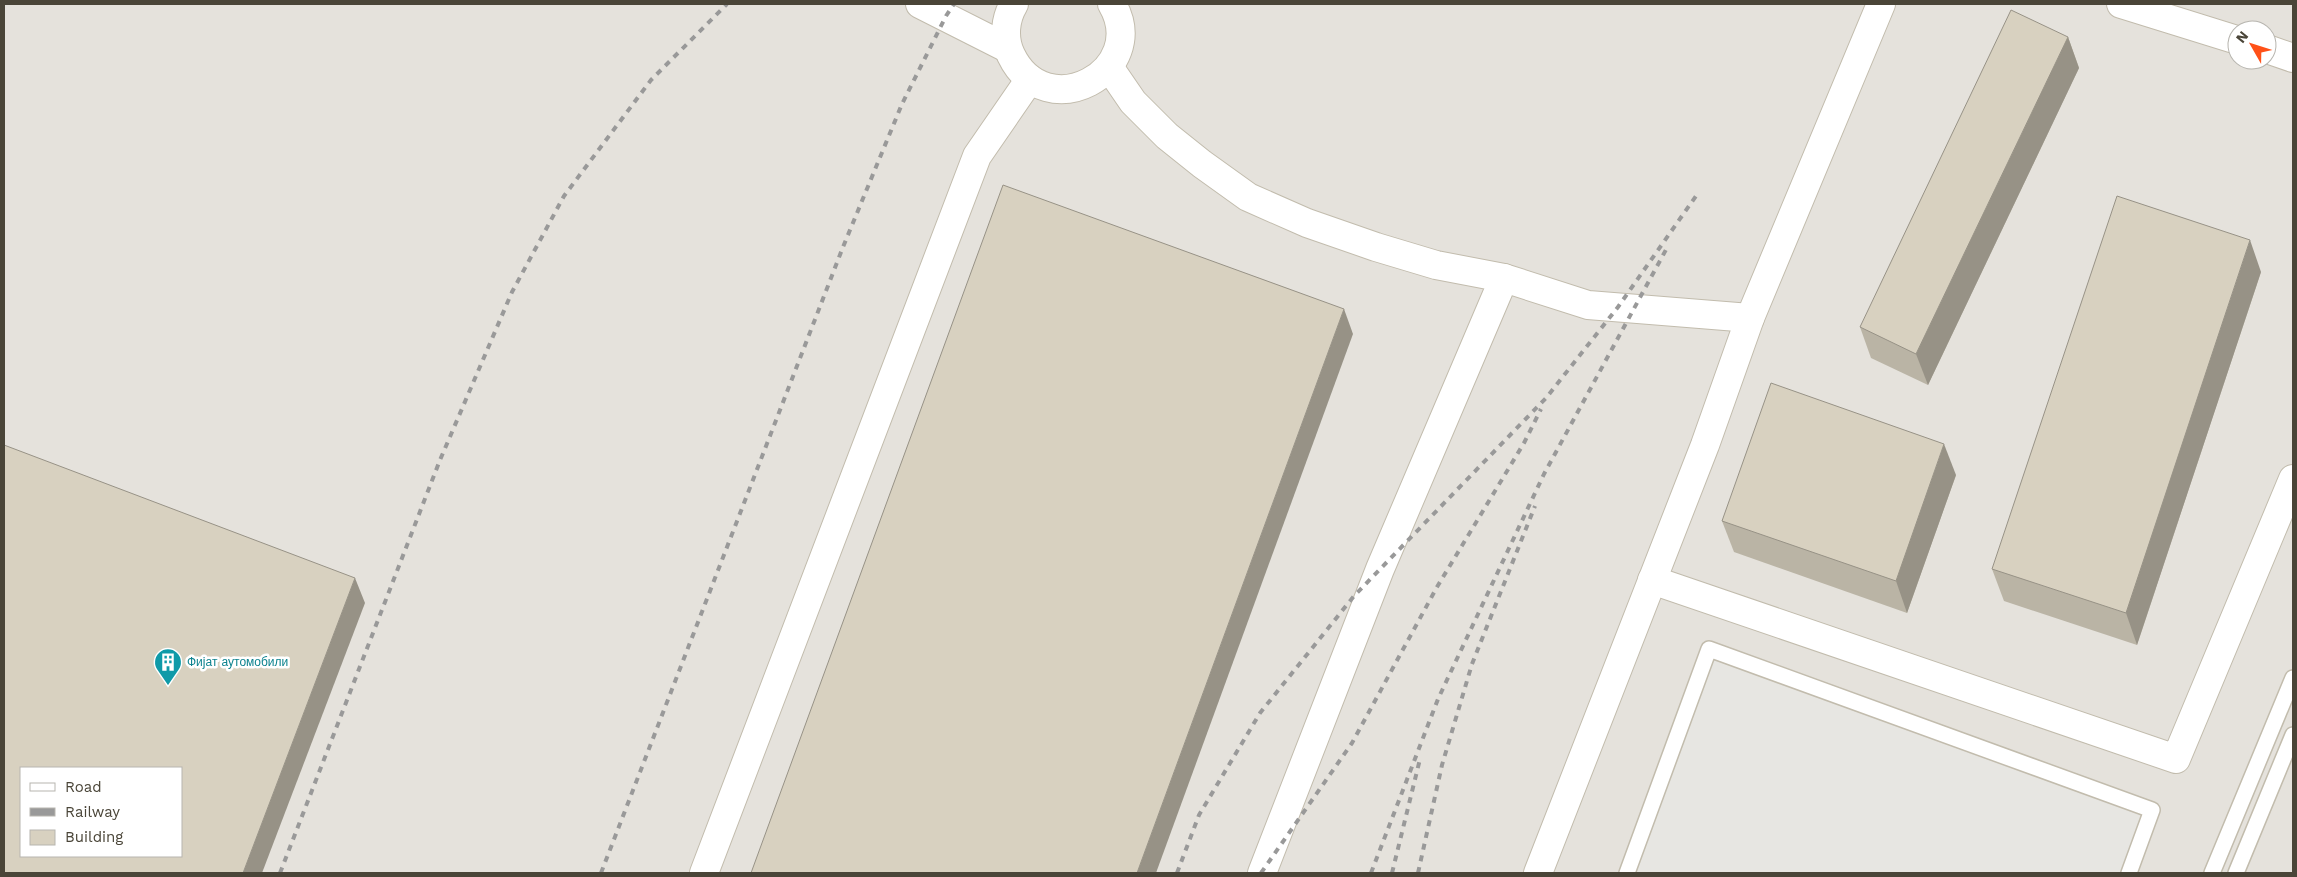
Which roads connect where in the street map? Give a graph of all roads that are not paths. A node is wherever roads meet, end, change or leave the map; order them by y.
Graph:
1 (920, 4) edge
2 (1014, 4) edge
3 (1881, 4) edge
4 (2121, 4) edge
5 (1121, 6) edge
6 (2227, 37) edge
7 (1007, 48) junction
8 (2277, 52) edge
9 (2293, 58) edge
10 (1109, 67) junction
11 (1030, 79) junction
12 (1504, 278) junction
13 (1750, 318) junction
14 (2293, 478) edge
15 (1652, 580) junction
16 (2293, 678) edge
17 (2293, 735) edge
18 (704, 873) edge
19 (1262, 873) edge
20 (1538, 873) edge
21 (1627, 873) edge
22 (2129, 873) edge
23 (2212, 873) edge
24 (2236, 873) edge

1 - 7 street
2 - 7 street
3 - 13 street
4 - 6 street
5 - 10 street
7 - 11 street
8 - 9 street
10 - 11 street
10 - 12 street
11 - 18 street
12 - 13 street
12 - 19 street
13 - 15 street
14 - 15 street
15 - 20 street
16 - 23 lane
17 - 24 lane
21 - 22 lane

